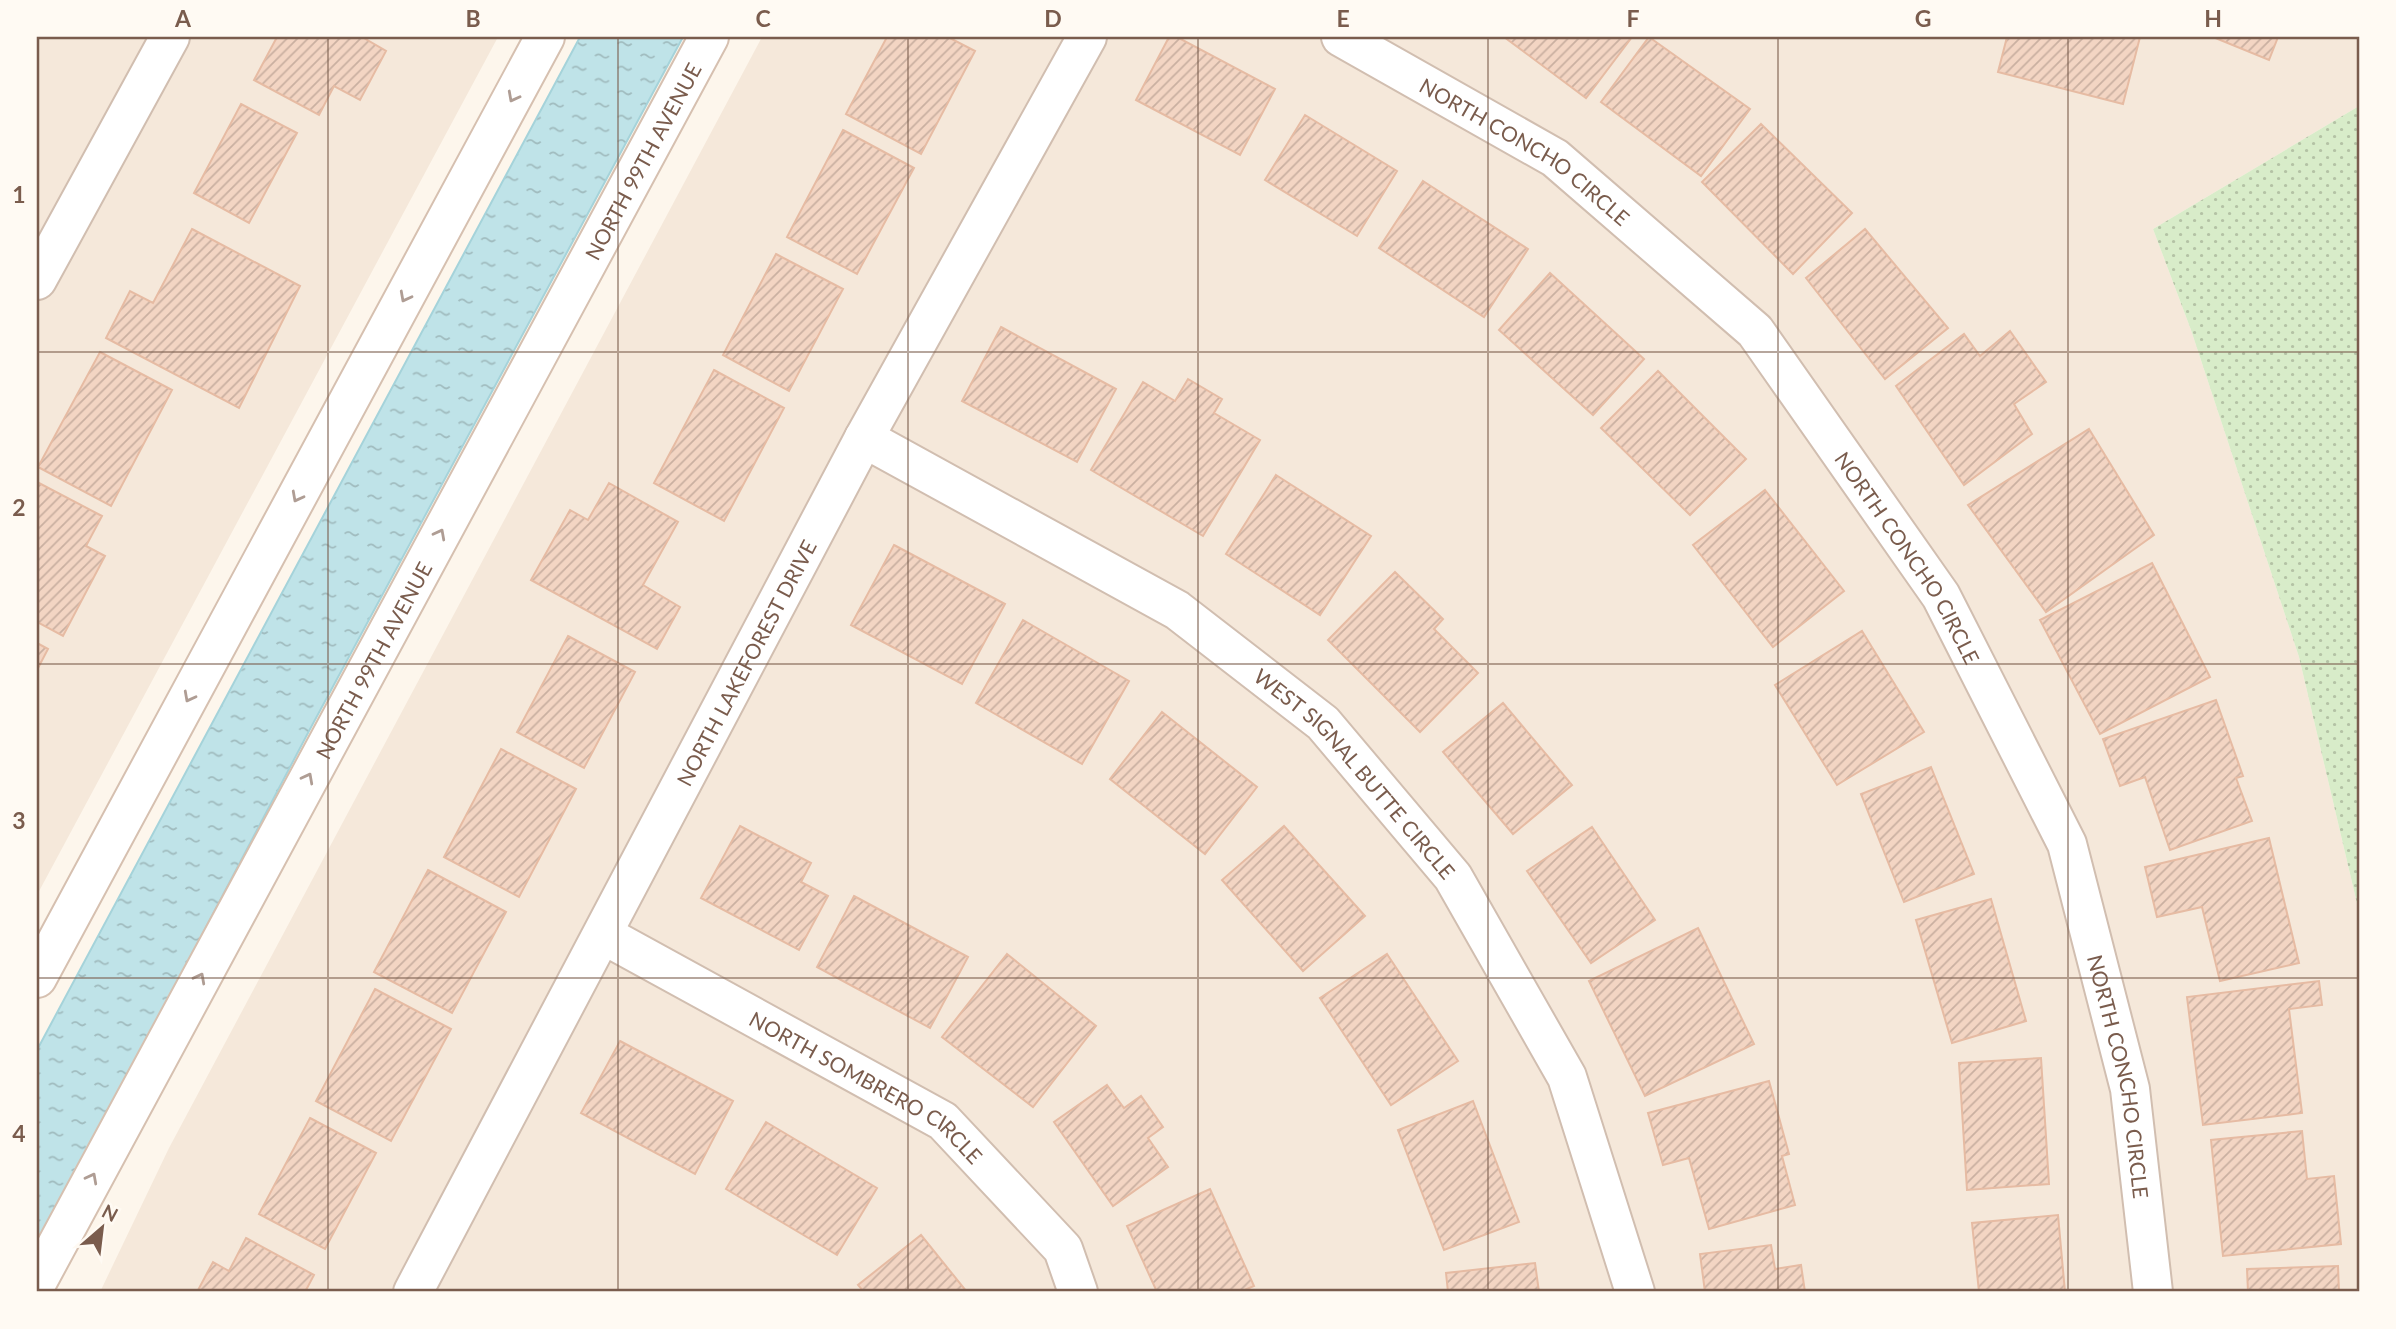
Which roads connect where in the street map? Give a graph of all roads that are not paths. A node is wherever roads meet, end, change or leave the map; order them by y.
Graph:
1 (170, 37) edge
2 (545, 37) edge
3 (709, 37) edge
4 (1087, 37) edge
5 (1341, 37) edge
6 (37, 280) edge
7 (864, 438) junction
8 (604, 936) junction
9 (37, 978) edge
10 (37, 1282) edge
11 (413, 1292) edge
12 (1078, 1292) edge
13 (1635, 1292) edge
14 (2153, 1292) edge

1 - 6 street
2 -> 9 street
10 -> 3 street, NORTH 99TH AVENUE
4 - 7 street, NORTH LAKEFOREST DRIVE
5 - 14 street, NORTH CONCHO CIRCLE
7 - 8 street, NORTH LAKEFOREST DRIVE
7 - 13 street, WEST SIGNAL BUTTE CIRCLE
8 - 11 street, NORTH LAKEFOREST DRIVE
8 - 12 street, NORTH SOMBRERO CIRCLE

